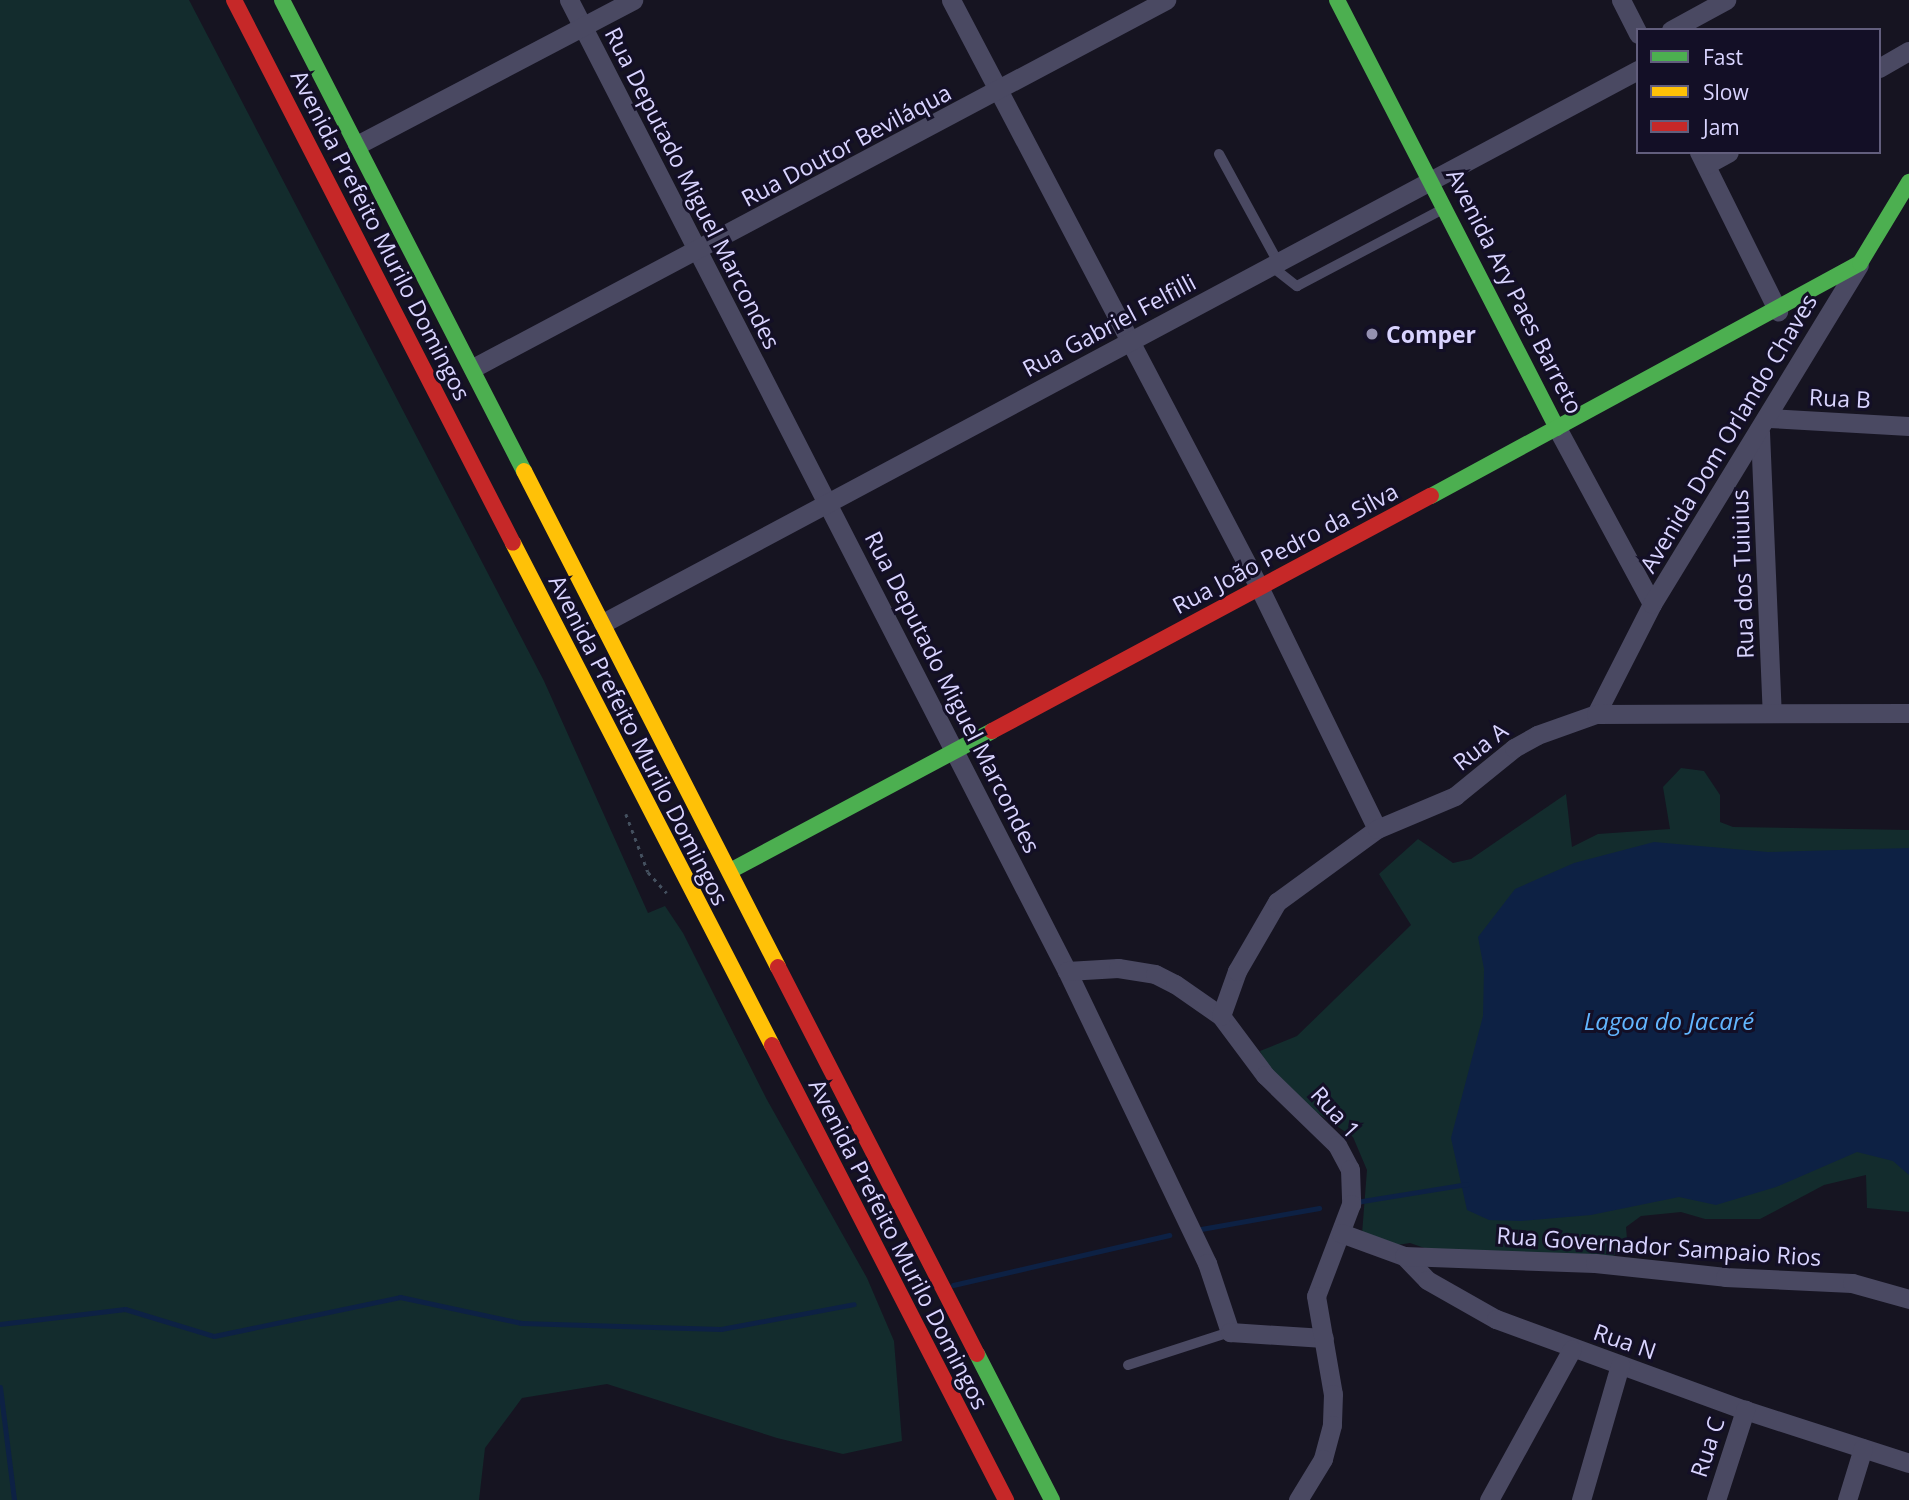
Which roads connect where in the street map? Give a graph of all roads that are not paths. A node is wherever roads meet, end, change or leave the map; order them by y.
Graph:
1 (234, 0) edge
2 (282, 0) edge
3 (569, 0) edge
4 (633, 0) edge
5 (951, 0) edge
6 (1166, 0) edge
7 (1337, 0) edge
8 (1621, 0) edge
9 (1726, 0) edge
10 (583, 26) junction
11 (1675, 28) edge
12 (1636, 30) edge
13 (1909, 51) edge
14 (1881, 67) edge
15 (1636, 71) edge
16 (999, 91) junction
17 (357, 145) junction
18 (1219, 154) dead end
19 (1722, 154) edge
20 (1703, 159) edge
21 (1432, 180) junction
22 (1909, 182) edge
23 (1446, 208) junction
24 (697, 252) junction
25 (1860, 263) junction
26 (1274, 264) junction
27 (1778, 311) junction
28 (1131, 341) junction
29 (473, 368) junction
30 (1765, 425) junction
31 (1909, 426) edge
32 (1557, 428) junction
33 (831, 504) junction
34 (1259, 587) junction
35 (1652, 604) junction
36 (603, 622) junction
37 (1772, 713) junction
38 (1909, 713) edge
39 (1596, 714) junction
40 (953, 751) junction
41 (1377, 829) junction
42 (730, 871) junction
43 (1067, 971) junction
44 (1221, 1016) junction
45 (1341, 1233) junction
46 (1404, 1256) junction
47 (1909, 1299) edge
48 (1230, 1332) junction
49 (1324, 1338) junction
50 (1572, 1349) junction
51 (1128, 1365) dead end
52 (1620, 1365) junction
53 (1745, 1410) junction
54 (1863, 1448) junction
55 (1909, 1463) edge
56 (1006, 1500) edge
57 (1052, 1500) edge
58 (1297, 1500) edge
59 (1489, 1500) edge
60 (1581, 1500) edge
61 (1716, 1500) edge
62 (1847, 1500) edge

1 - 56 main road, Avenida Prefeito Murilo Domingos
2 - 17 main road, Avenida Prefeito Murilo Domingos
3 - 10 street, Rua Deputado Miguel Marcondes
4 - 10 street
5 - 16 street
6 - 16 street, Rua Doutor Beviláqua
7 - 21 main road, Avenida Ary Paes Barreto
8 - 12 street
9 - 11 street
10 - 17 street
10 - 24 street, Rua Deputado Miguel Marcondes
13 - 14 street
15 - 21 street, Rua Gabriel Felfilli
16 - 24 street, Rua Doutor Beviláqua
16 - 28 street
17 - 29 main road, Avenida Prefeito Murilo Domingos
18 - 26 lane
19 - 20 street
20 - 27 street
21 - 23 main road, Avenida Ary Paes Barreto
21 - 26 street, Rua Gabriel Felfilli
22 - 25 main road, Avenida Dom Orlando Chaves
23 - 26 lane
23 - 32 main road, Avenida Ary Paes Barreto
24 - 29 street, Rua Doutor Beviláqua
24 - 33 street, Rua Deputado Miguel Marcondes
25 - 27 main road, Rua João Pedro da Silva
25 - 30 street, Avenida Dom Orlando Chaves
26 - 28 street, Rua Gabriel Felfilli
27 - 32 main road, Rua João Pedro da Silva
28 - 33 street, Rua Gabriel Felfilli
28 - 34 street
29 - 36 main road, Avenida Prefeito Murilo Domingos
30 - 31 street, Rua B
30 - 35 street, Avenida Dom Orlando Chaves
30 - 37 street, Rua dos Tuiuius
32 - 34 main road, Rua João Pedro da Silva
32 - 35 street, Avenida Ary Paes Barreto
33 - 36 street, Rua Gabriel Felfilli
33 - 40 street, Rua Deputado Miguel Marcondes
34 - 40 main road, Rua João Pedro da Silva
34 - 41 street
35 - 39 street, Avenida Dom Orlando Chaves
36 - 42 main road, Avenida Prefeito Murilo Domingos
37 - 38 street, Rua A
37 - 39 street, Rua A
39 - 41 street, Rua A
40 - 42 main road, Rua João Pedro da Silva
40 - 43 street, Rua Deputado Miguel Marcondes
41 - 44 street, Rua A
42 - 57 main road, Avenida Prefeito Murilo Domingos
43 - 44 street, Rua 1
43 - 48 street, Rua Deputado Miguel Marcondes
44 - 45 street, Rua 1
45 - 46 street, Rua N
45 - 49 street, Rua 1
46 - 47 street, Rua Governador Sampaio Rios
46 - 50 street, Rua N
48 - 49 street
48 - 51 lane
49 - 58 street, Rua 1
50 - 52 street, Rua N
50 - 59 street
52 - 53 street, Rua N
52 - 60 street
53 - 54 street, Rua N
53 - 61 street, Rua C
54 - 55 street, Rua N
54 - 62 street

